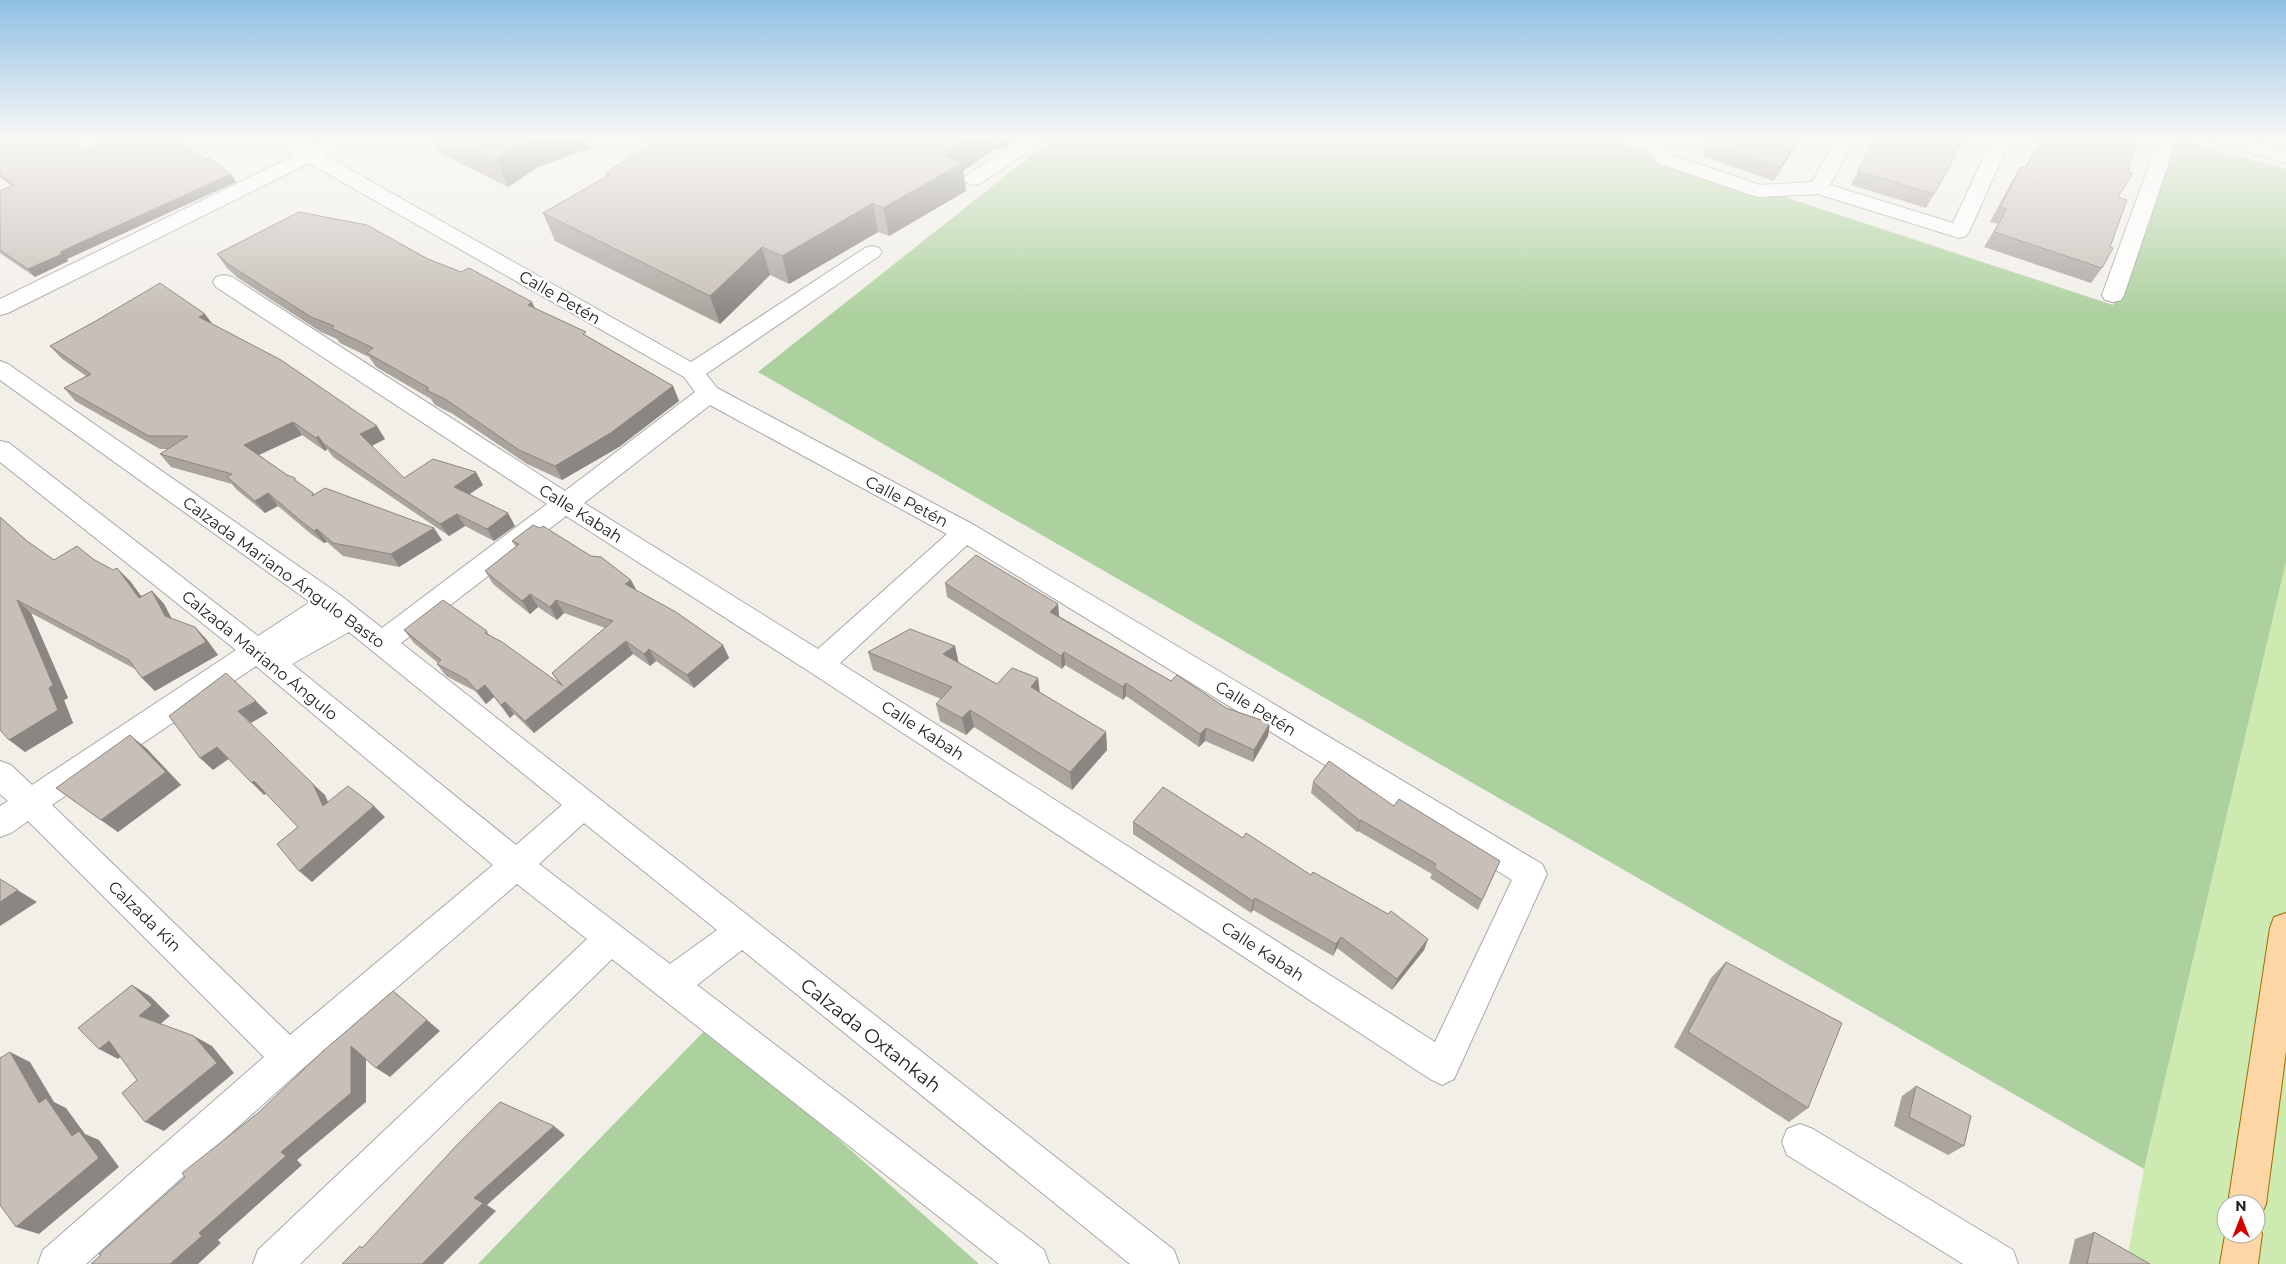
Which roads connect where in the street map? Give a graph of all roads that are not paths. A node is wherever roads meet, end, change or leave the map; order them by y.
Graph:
1 (223, 197) edge
2 (385, 197) edge
3 (1848, 197) edge
4 (1976, 197) edge
5 (2147, 197) edge
6 (872, 252) dead end
7 (224, 282) dead end
8 (2113, 295) dead end
9 (0, 308) edge
10 (0, 369) edge
11 (692, 372) junction
12 (709, 394) junction
13 (0, 448) edge
14 (565, 503) junction
15 (965, 532) junction
16 (340, 610) junction
17 (382, 643) junction
18 (264, 656) junction
19 (820, 664) junction
20 (0, 774) edge
21 (30, 803) junction
22 (583, 805) junction
23 (0, 823) edge
24 (516, 865) junction
25 (1532, 874) joint
26 (741, 931) junction
27 (610, 939) junction
28 (2285, 941) edge
29 (670, 985) junction
30 (289, 1058) junction
31 (1800, 1142) dead end
32 (2248, 1194) edge
33 (2242, 1244) edge
34 (57, 1264) edge
35 (272, 1264) edge
36 (1030, 1264) edge
37 (1160, 1264) edge
38 (1999, 1264) edge
39 (2239, 1264) edge

1 - 9 street
2 - 11 street, Calle Petén
3 - 4 street
5 - 8 street
6 - 11 street
7 - 14 street, Calle Kabah
10 - 16 street, Calzada Mariano Ángulo Basto
11 - 12 street, Calle Petén
12 - 14 street
12 - 15 street, Calle Petén
13 - 18 street, Calzada Mariano Ángulo
14 - 17 street
14 - 19 street, Calle Kabah
15 - 19 street
15 - 25 street, Calle Petén
16 - 17 street, Calzada Mariano Ángulo Basto
16 - 18 street
17 - 22 street, Calzada Mariano Ángulo Basto
18 - 21 street
18 - 24 street, Calzada Mariano Ángulo
19 - 25 street, Calle Kabah
20 - 21 street, Calzada Kin
21 - 23 street
21 - 30 street, Calzada Kin
22 - 24 street
22 - 26 street, Calzada Oxtankah
24 - 27 street
24 - 30 street
26 - 29 street
26 - 37 street, Calzada Oxtankah
27 - 29 street
27 - 35 street
28 - 32 main road
29 - 36 street
30 - 34 street
31 - 38 street
33 - 39 main road

